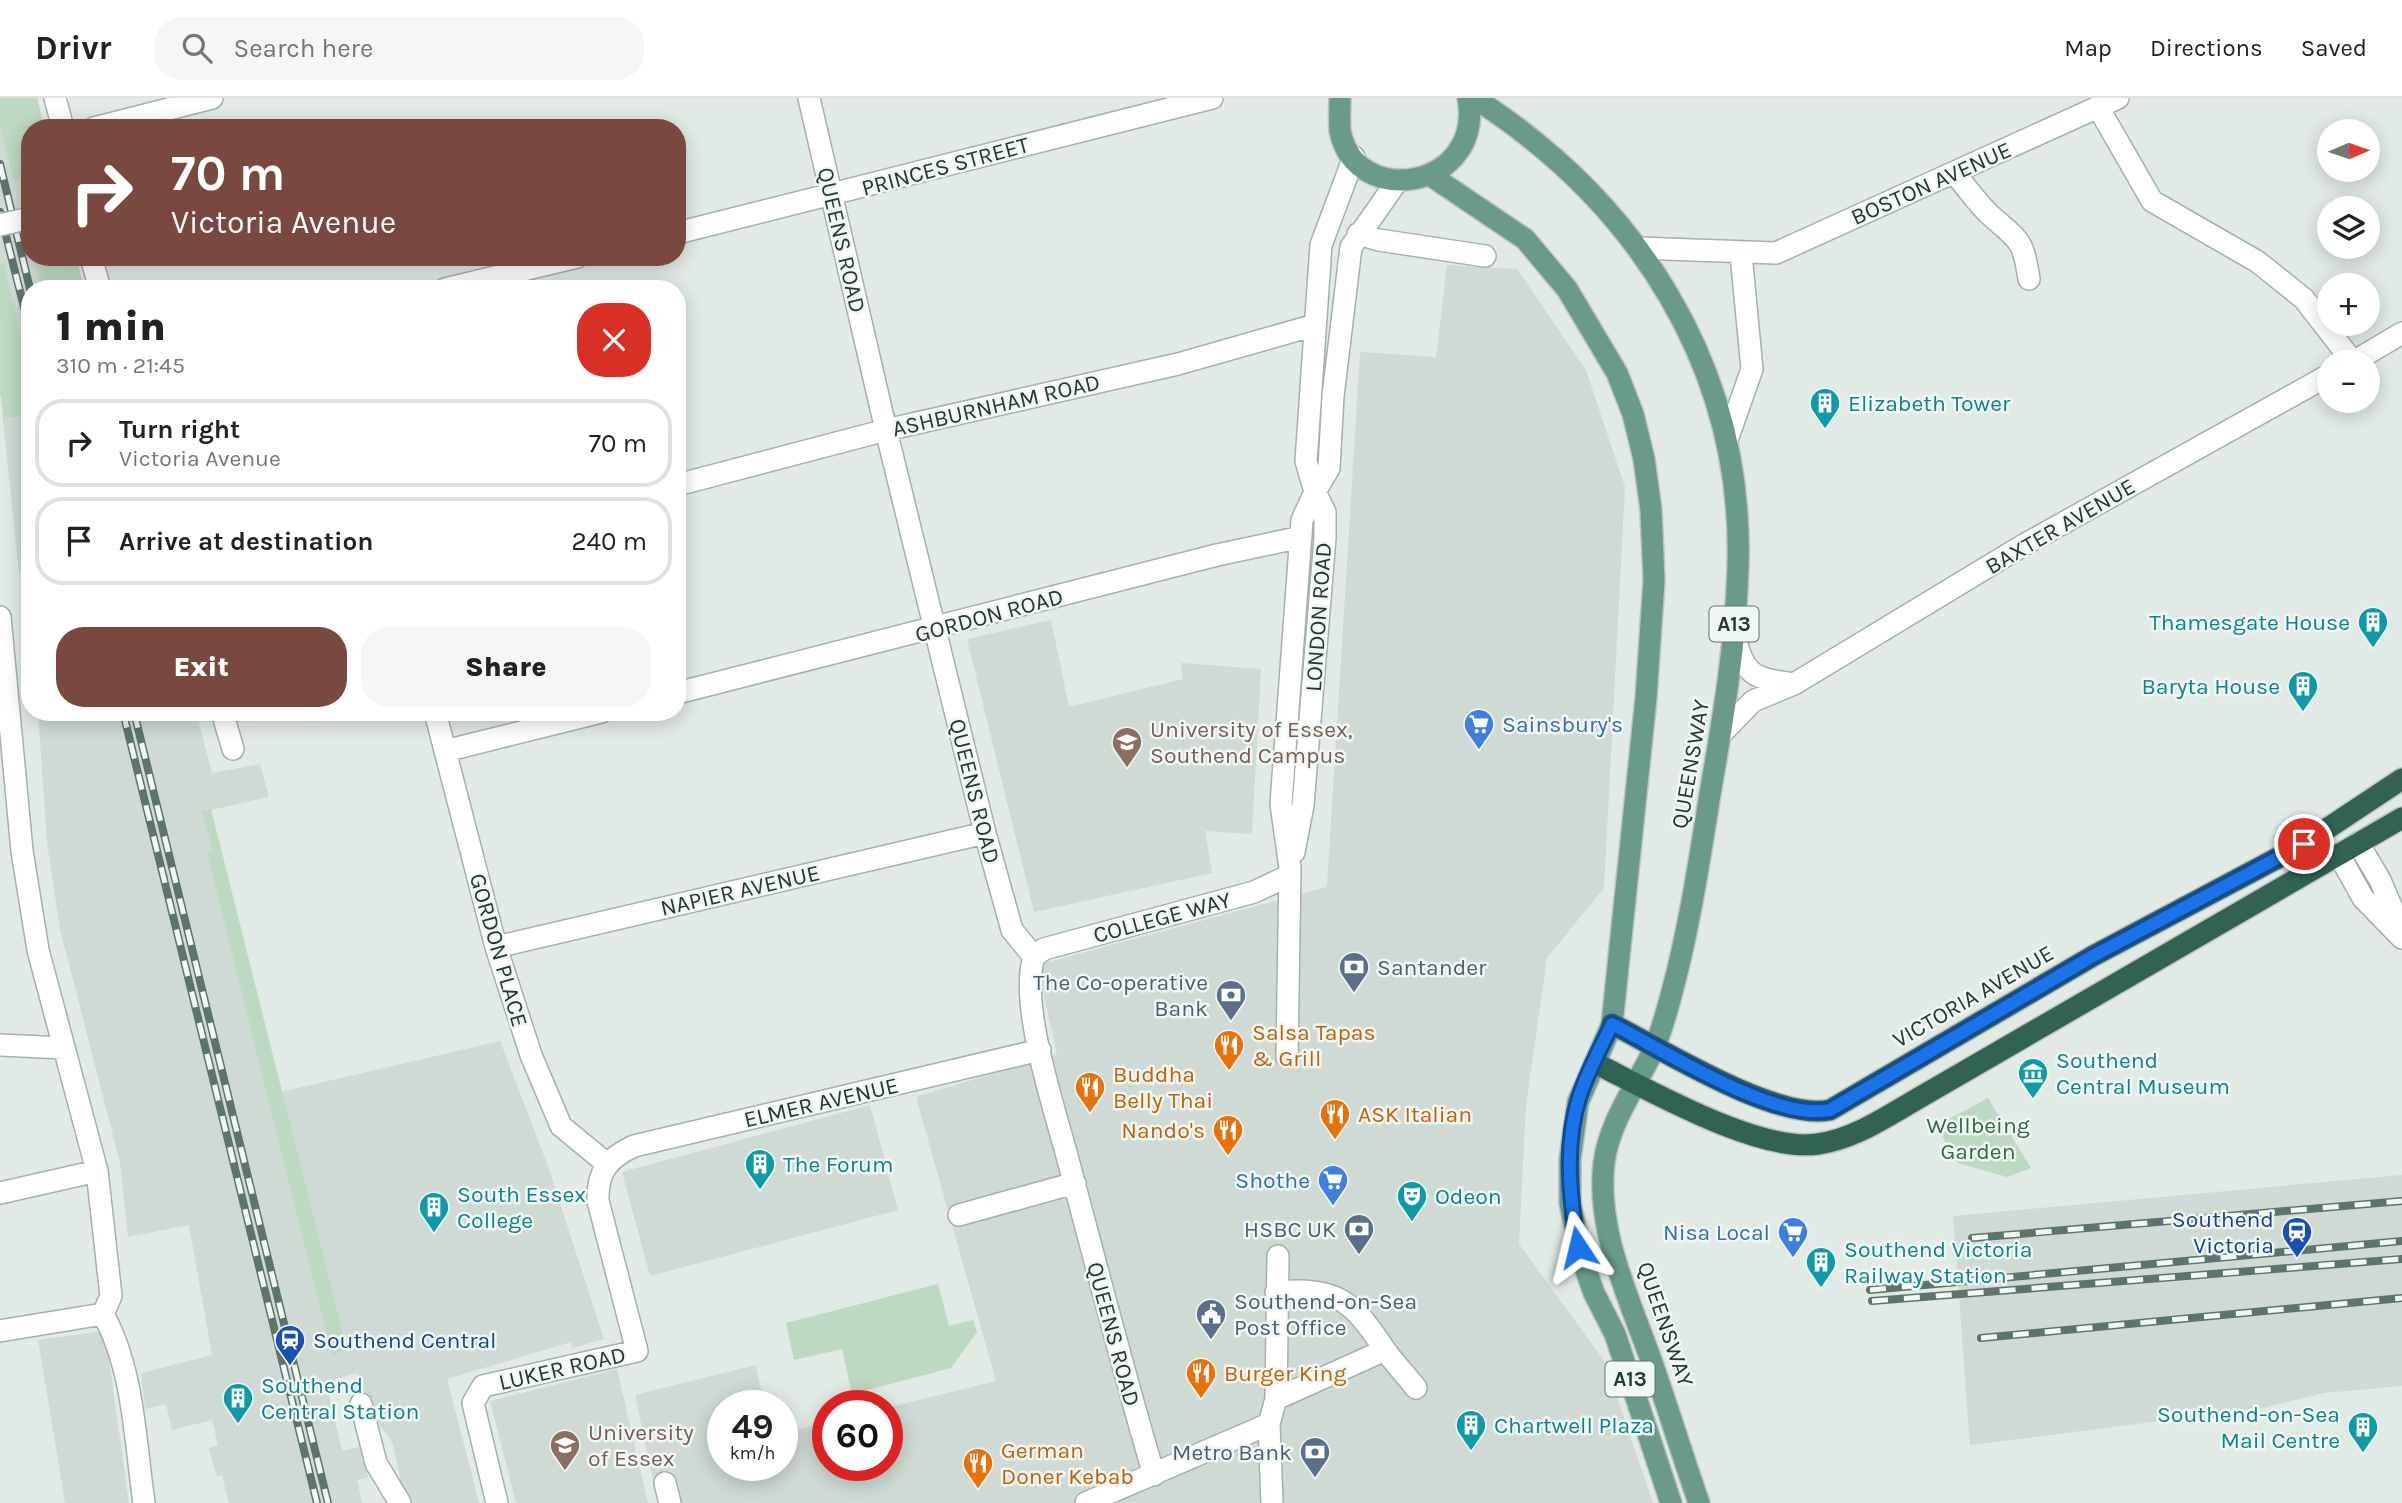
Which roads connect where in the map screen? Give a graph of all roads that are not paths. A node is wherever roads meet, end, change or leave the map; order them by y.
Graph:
1 (55, 98) edge
2 (212, 98) edge
3 (809, 98) edge
4 (1212, 98) edge
5 (1340, 98) edge
6 (1468, 98) edge
7 (1474, 98) edge
8 (2118, 98) edge
9 (2098, 107) junction
10 (61, 119) edge
11 (129, 119) edge
12 (1354, 157) junction
13 (1954, 173) junction
14 (1430, 176) junction
15 (1398, 180) junction
16 (833, 196) junction
17 (21, 220) edge
18 (0, 225) edge
19 (686, 231) edge
20 (1358, 234) junction
21 (1638, 248) junction
22 (1741, 254) junction
23 (1485, 256) dead end
24 (540, 266) edge
25 (2029, 279) dead end
26 (482, 280) edge
27 (1315, 325) junction
28 (2402, 333) edge
29 (2344, 350) edge
30 (2373, 350) edge
31 (2317, 382) edge
32 (886, 430) junction
33 (1727, 440) junction
34 (686, 483) edge
35 (1315, 492) junction
36 (1301, 537) junction
37 (0, 617) edge
38 (935, 630) junction
39 (1734, 634) junction
40 (1794, 684) junction
41 (686, 691) edge
42 (225, 721) edge
43 (437, 721) edge
44 (565, 721) edge
45 (1721, 734) junction
46 (233, 749) dead end
47 (445, 751) junction
48 (2402, 779) edge
49 (2350, 811) junction
50 (2402, 818) edge
51 (2334, 833) junction
52 (985, 834) junction
53 (2358, 843) junction
54 (2304, 844) junction
55 (2339, 855) junction
56 (1290, 872) junction
57 (2402, 932) edge
58 (2402, 939) edge
59 (496, 947) junction
60 (1034, 957) junction
61 (1612, 1024) junction
62 (0, 1045) edge
63 (1655, 1046) junction
64 (65, 1048) junction
65 (1040, 1050) junction
66 (1287, 1057) dead end
67 (1595, 1063) junction
68 (1636, 1084) junction
69 (606, 1163) junction
70 (97, 1171) junction
71 (1075, 1184) junction
72 (0, 1193) edge
73 (959, 1215) dead end
74 (1278, 1256) dead end
75 (1276, 1292) junction
76 (103, 1314) junction
77 (0, 1331) edge
78 (1385, 1350) junction
79 (1416, 1388) dead end
80 (1276, 1399) junction
81 (361, 1404) dead end
82 (1269, 1423) junction
83 (1154, 1475) junction
84 (144, 1503) edge
85 (400, 1503) edge
86 (497, 1503) edge
87 (1086, 1503) edge
88 (1272, 1503) edge
89 (1671, 1503) edge
90 (1699, 1503) edge

1 - 10 street
2 - 11 street
3 - 16 street, QUEENS ROAD
4 - 16 street, PRINCES STREET
5 - 12 main road
6 - 14 main road
7 - 21 main road, QUEENSWAY / A13
8 - 9 street, BOSTON AVENUE
9 - 13 street, BOSTON AVENUE
9 - 29 street
12 - 15 main road
12 - 27 street, LONDON ROAD
13 - 22 street, BOSTON AVENUE
13 - 25 street
14 - 15 main road
14 - 61 main road, QUEENSWAY / A13
15 - 20 street, LONDON ROAD
16 - 19 street, PRINCES STREET
16 - 32 street, QUEENS ROAD
17 - 18 street, bridge
20 - 23 street
20 - 35 street, LONDON ROAD
21 - 22 street, BOSTON AVENUE
21 - 33 main road, QUEENSWAY / A13
22 - 33 street
24 - 26 street
27 - 32 street, ASHBURNHAM ROAD
27 - 35 street, LONDON ROAD
28 - 30 street
31 - 40 street, BAXTER AVENUE
32 - 34 street, ASHBURNHAM ROAD
32 - 38 street, QUEENS ROAD
33 - 39 main road, QUEENSWAY / A13
35 - 36 street, LONDON ROAD
35 - 56 street, LONDON ROAD
36 - 38 street, GORDON ROAD
36 - 56 street, LONDON ROAD
37 - 64 street
38 - 41 street, GORDON ROAD
38 - 52 street, QUEENS ROAD
39 - 40 street
39 - 45 main road, QUEENSWAY / A13
40 - 45 street, BAXTER AVENUE
42 - 46 street
43 - 47 street, GORDON PLACE
44 - 47 street
45 - 63 main road, QUEENSWAY / A13
47 - 59 street, GORDON PLACE
48 - 49 highway, VICTORIA AVENUE
49 - 51 highway, VICTORIA AVENUE
49 - 54 highway, VICTORIA AVENUE
50 - 53 highway
51 - 53 highway
51 - 54 highway
51 - 55 highway
52 - 59 street, NAPIER AVENUE
52 - 60 street, QUEENS ROAD
53 - 55 highway
53 - 57 street
54 - 63 highway, VICTORIA AVENUE
55 - 58 street
55 - 68 highway
56 - 60 street, COLLEGE WAY
56 - 66 street, LONDON ROAD
59 - 69 street, GORDON PLACE
60 - 65 street, QUEENS ROAD
61 - 63 highway, VICTORIA AVENUE
61 - 67 main road, QUEENSWAY / A13
62 - 64 street
63 - 68 main road, QUEENSWAY / A13
64 - 70 street
65 - 69 street, ELMER AVENUE
65 - 71 street, QUEENS ROAD
67 - 68 highway
67 - 89 main road, QUEENSWAY / A13
68 - 90 main road, QUEENSWAY / A13
69 - 86 street, LUKER ROAD
70 - 72 street
70 - 76 street
71 - 73 street
71 - 83 street, QUEENS ROAD
74 - 75 street
75 - 78 street
75 - 80 street
76 - 77 street
76 - 84 street
78 - 79 street
78 - 80 street
80 - 82 street
81 - 85 street
82 - 83 street
82 - 88 street
83 - 87 street

